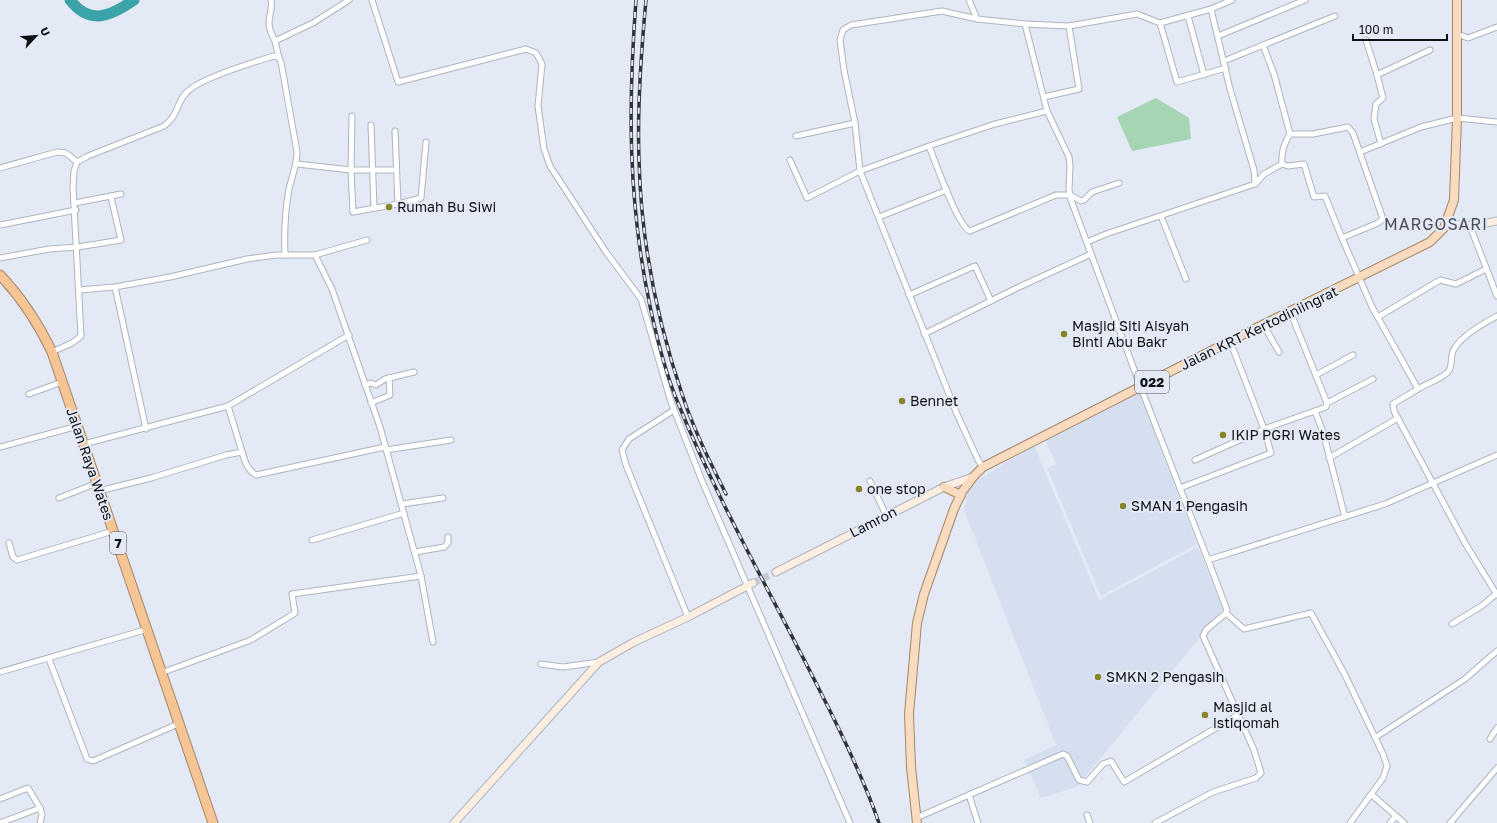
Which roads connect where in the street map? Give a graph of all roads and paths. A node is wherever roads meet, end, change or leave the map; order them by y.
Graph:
1 (271, 0) edge
2 (349, 0) edge
3 (372, 0) edge
4 (969, 0) edge
5 (1232, 0) edge
6 (1305, 0) edge
7 (1457, 0) edge
8 (1211, 9) junction
9 (1188, 16) junction
10 (1335, 16) dead end
11 (977, 19) junction
12 (1160, 23) junction
13 (1025, 24) junction
14 (1069, 26) junction
15 (1497, 27) edge
16 (1457, 34) junction
17 (1218, 36) junction
18 (1366, 40) dead end
19 (275, 41) junction
20 (1263, 45) junction
21 (1430, 50) dead end
22 (279, 58) junction
23 (1224, 61) junction
24 (1226, 68) junction
25 (1204, 75) junction
26 (1377, 75) junction
27 (1044, 97) junction
28 (1047, 111) junction
29 (352, 116) dead end
30 (1457, 118) junction
31 (1497, 122) edge
32 (855, 123) junction
33 (372, 125) dead end
34 (395, 131) dead end
35 (1290, 134) junction
36 (796, 136) dead end
37 (426, 142) dead end
38 (1381, 144) junction
39 (929, 146) junction
40 (1360, 152) junction
41 (790, 160) dead end
42 (77, 162) junction
43 (297, 164) junction
44 (1282, 164) junction
45 (0, 168) edge
46 (351, 170) junction
47 (373, 170) junction
48 (395, 170) junction
49 (860, 171) junction
50 (1119, 183) dead end
51 (1255, 184) junction
52 (947, 190) junction
53 (121, 194) dead end
54 (1070, 195) junction
55 (111, 197) junction
56 (75, 203) junction
57 (398, 204) junction
58 (374, 208) junction
59 (76, 210) junction
60 (1161, 216) junction
61 (879, 217) junction
62 (1448, 220) junction
63 (1497, 221) edge
64 (0, 225) edge
65 (1470, 226) junction
66 (1342, 238) junction
67 (367, 240) dead end
68 (1086, 242) junction
69 (78, 247) junction
70 (1091, 254) junction
71 (285, 255) junction
72 (315, 255) junction
73 (0, 258) edge
74 (1486, 269) junction
75 (0, 275) edge
76 (1360, 277) junction
77 (1186, 279) dead end
78 (115, 287) junction
79 (79, 290) junction
80 (909, 295) junction
81 (1497, 296) edge
82 (991, 301) junction
83 (1290, 311) junction
84 (1497, 316) edge
85 (1378, 317) junction
86 (1263, 324) junction
87 (924, 334) junction
88 (349, 335) junction
89 (1230, 341) junction
90 (52, 352) junction
91 (1279, 352) dead end
92 (1353, 355) dead end
93 (414, 372) dead end
94 (1316, 375) junction
95 (389, 378) junction
96 (1373, 379) dead end
97 (62, 382) junction
98 (365, 385) junction
99 (1141, 388) junction
100 (1418, 389) junction
101 (29, 394) dead end
102 (371, 403) junction
103 (1327, 403) junction
104 (228, 406) junction
105 (674, 410) junction
106 (1315, 411) junction
107 (1398, 418) junction
108 (78, 426) junction
109 (146, 429) junction
110 (1264, 429) junction
111 (451, 440) dead end
112 (84, 444) junction
113 (0, 447) edge
114 (386, 449) junction
115 (242, 452) junction
116 (1497, 455) edge
117 (1329, 458) junction
118 (1195, 460) dead end
119 (983, 468) junction
120 (973, 477) junction
121 (870, 481) dead end
122 (1433, 483) junction
123 (98, 487) junction
124 (944, 487) junction
125 (1180, 488) junction
126 (961, 495) junction
127 (59, 498) dead end
128 (443, 498) dead end
129 (402, 504) junction
130 (404, 513) junction
131 (886, 515) junction
132 (1345, 517) junction
133 (113, 531) junction
134 (448, 537) dead end
135 (312, 540) dead end
136 (9, 543) dead end
137 (414, 552) junction
138 (1208, 560) junction
139 (776, 572) tunnel mouth
140 (421, 576) junction
141 (750, 585) junction
142 (1497, 594) edge
143 (1226, 613) junction
144 (688, 617) junction
145 (1452, 624) dead end
146 (148, 629) junction
147 (433, 642) dead end
148 (1497, 651) edge
149 (49, 659) junction
150 (599, 662) junction
151 (541, 664) dead end
152 (0, 670) edge
153 (161, 674) junction
154 (1238, 715) junction
155 (178, 724) junction
156 (1497, 728) edge
157 (1376, 737) junction
158 (1490, 739) dead end
159 (1497, 768) edge
160 (969, 795) junction
161 (1372, 795) junction
162 (0, 798) edge
163 (40, 808) junction
164 (1087, 815) dead end
165 (1396, 816) junction
166 (917, 820) edge
167 (0, 823) edge
168 (40, 823) edge
169 (213, 823) edge
170 (454, 823) edge
171 (850, 823) edge
172 (978, 823) edge
173 (1090, 823) edge
174 (1155, 823) edge
175 (1350, 823) edge
176 (1390, 823) edge
177 (1404, 823) edge
178 (1450, 823) edge

1 - 19 street
2 - 19 street
3 - 105 street
4 - 11 street
5 - 8 street
6 - 17 street
7 - 16 main road, Jalan KRT Kertodiniingrat / 022
8 - 9 street
8 - 17 street
9 - 12 street
9 - 25 street
10 - 20 street
11 - 13 street
11 - 32 street
12 - 14 street
12 - 25 street
13 - 14 street
13 - 27 street
14 - 27 street
15 - 16 street
16 - 30 main road, Jalan KRT Kertodiniingrat / 022
17 - 23 street
18 - 26 street
19 - 22 street
20 - 23 street
20 - 35 street
21 - 26 street
22 - 42 street
22 - 43 street
23 - 24 street
24 - 25 street
24 - 51 street
26 - 38 street
27 - 28 street
28 - 39 street
28 - 54 street
29 - 46 street
30 - 31 street
30 - 38 street
30 - 62 main road, Jalan KRT Kertodiniingrat / 022
32 - 36 street
32 - 49 street
33 - 47 street
34 - 48 street
35 - 40 street
35 - 44 street
37 - 57 street
38 - 40 street
39 - 49 street
39 - 52 street
40 - 66 street
41 - 49 street
42 - 45 street
42 - 56 street
43 - 46 street
43 - 71 street
44 - 51 street
44 - 66 street
46 - 47 street
46 - 58 street
47 - 48 street
47 - 58 street
48 - 57 street
49 - 61 street
50 - 54 street
51 - 60 street
52 - 54 street
52 - 61 street
53 - 55 street
54 - 68 street
55 - 56 street
55 - 69 street
56 - 59 street
57 - 58 street
59 - 64 street
59 - 69 street
60 - 68 street
60 - 77 street
61 - 80 street
62 - 65 street
62 - 76 main road, Jalan KRT Kertodiniingrat / 022
63 - 65 street
65 - 74 street
66 - 76 street
67 - 72 street
68 - 70 street
69 - 73 street
69 - 79 street
70 - 82 street
70 - 99 street
71 - 72 street
71 - 78 street
72 - 88 street
74 - 81 street
74 - 85 street
75 - 90 highway, Jalan Raya Wates / 7
76 - 83 main road, Jalan KRT Kertodiniingrat / 022
76 - 85 street
78 - 79 street
78 - 109 street
79 - 90 street
80 - 82 street
80 - 87 street
82 - 87 street
83 - 86 main road, Jalan KRT Kertodiniingrat / 022
83 - 94 street
84 - 100 street
85 - 100 street
86 - 89 main road, Jalan KRT Kertodiniingrat / 022
86 - 91 street
87 - 119 street
88 - 98 street
88 - 104 street
89 - 99 main road, Jalan KRT Kertodiniingrat / 022
89 - 110 street
90 - 97 highway, Jalan Raya Wates / 7
92 - 94 street
93 - 95 street
94 - 103 street
95 - 98 street
95 - 102 street
96 - 103 street
97 - 101 street
97 - 108 highway, Jalan Raya Wates / 7
98 - 102 street
99 - 119 main road, Jalan KRT Kertodiniingrat / 022
99 - 125 street
100 - 107 street
102 - 114 street
103 - 106 street
104 - 109 street
104 - 115 street
105 - 141 street
105 - 144 street
106 - 110 street
106 - 117 street
107 - 117 street
107 - 122 street
108 - 112 highway, Jalan Raya Wates / 7
108 - 113 street
109 - 112 street
110 - 118 street
110 - 125 street
111 - 114 street
112 - 123 highway, Jalan Raya Wates / 7
114 - 115 street
114 - 129 street
115 - 123 street
116 - 122 street
117 - 132 street
119 - 120 main road, Jalan KRT Kertodiniingrat / 022
120 - 124 street, Lamron
120 - 126 main road, Jalan KRT Kertodiniingrat / 022
121 - 131 street
122 - 132 street
122 - 142 street
123 - 127 street
123 - 133 highway, Jalan Raya Wates / 7
124 - 126 main road
124 - 131 street, Lamron
125 - 138 street
126 - 166 main road, Jalan KRT Kertodiniingrat / 022
128 - 129 street
129 - 130 street
130 - 135 street
130 - 137 street
131 - 139 street, Lamron
132 - 138 street
133 - 136 street
133 - 146 highway, Jalan Raya Wates / 7
134 - 137 street
137 - 140 street
138 - 143 street
140 - 147 street
140 - 153 street
141 - 144 street
141 - 171 street
142 - 145 street
143 - 154 street
143 - 157 street
144 - 150 street
146 - 149 street
146 - 153 highway, Jalan Raya Wates / 7
148 - 157 street
149 - 152 street
149 - 155 street
150 - 151 street
150 - 170 street
153 - 155 highway, Jalan Raya Wates / 7
154 - 160 street
154 - 174 street
155 - 169 highway, Jalan Raya Wates / 7
156 - 158 street
157 - 161 street
159 - 178 street
160 - 166 street
160 - 172 street
161 - 165 street
161 - 175 street
162 - 163 street
163 - 167 street
163 - 168 street
164 - 173 street
165 - 176 street
165 - 177 street

